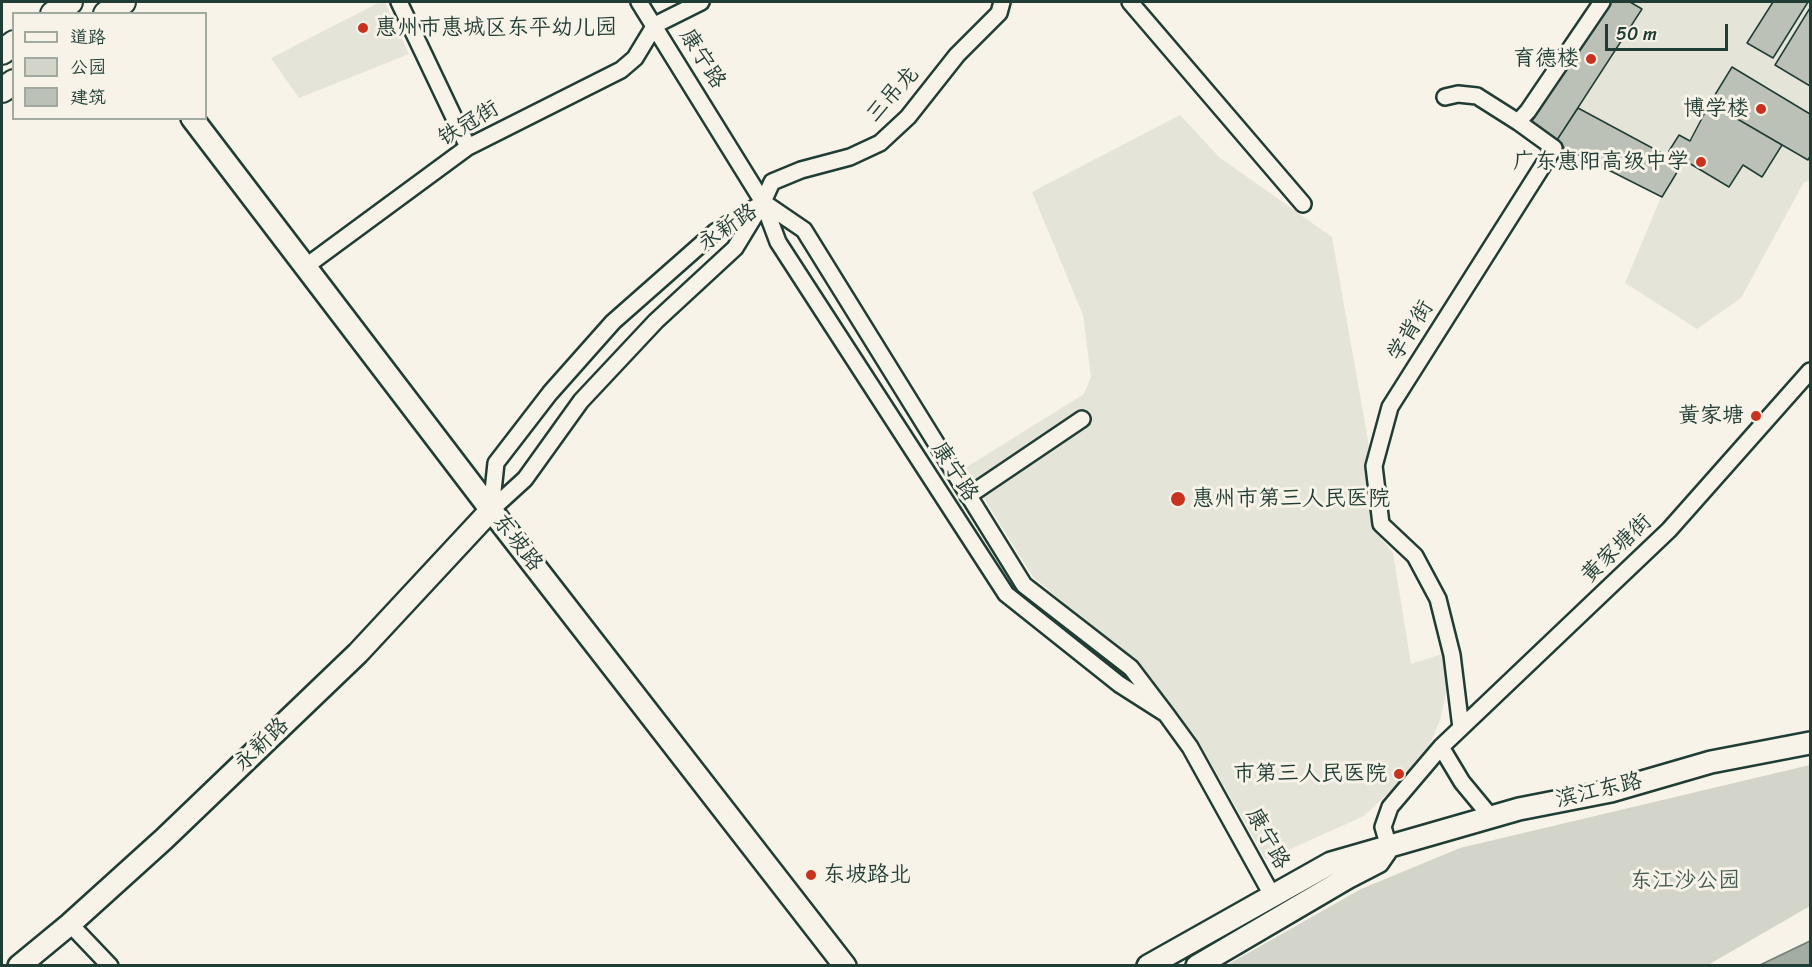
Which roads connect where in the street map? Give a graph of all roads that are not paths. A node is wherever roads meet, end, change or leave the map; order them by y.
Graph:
1 (70, 2) edge
2 (399, 2) edge
3 (639, 2) edge
4 (701, 2) edge
5 (1002, 2) edge
6 (1130, 2) edge
7 (1602, 2) edge
8 (56, 12) edge
9 (655, 26) junction
10 (1444, 97) dead end
11 (194, 120) edge
12 (1518, 122) junction
13 (468, 147) junction
14 (763, 202) junction
15 (1303, 204) dead end
16 (304, 267) junction
17 (1810, 371) edge
18 (1805, 387) edge
19 (1082, 419) dead end
20 (968, 496) junction
21 (491, 510) junction
22 (1166, 714) junction
23 (1461, 728) junction
24 (1810, 743) edge
25 (1441, 747) junction
26 (1491, 817) junction
27 (1389, 846) junction
28 (1272, 895) junction
29 (70, 924) junction
30 (19, 966) edge
31 (110, 966) edge
32 (845, 966) edge
33 (1148, 966) edge
34 (1197, 966) edge

1 - 8 main road
2 - 13 street
3 - 9 street, 康宁路
4 - 9 street
5 - 14 street, 三吊龙
6 - 15 street
7 - 12 street
9 - 13 street, 铁冠街
9 - 14 street, 康宁路
10 - 12 street
11 - 16 street, 东坡路
12 - 23 street, 学背街
13 - 16 street, 铁冠街
14 - 20 street, 康宁路
14 - 21 street, 永新路
14 - 21 street, 永新路
14 - 22 street, 康宁路
16 - 21 street, 东坡路
17 - 18 street, 黄家塘街
18 - 23 street, 黄家塘街
19 - 20 street
20 - 22 street, 康宁路
21 - 29 street, 永新路
21 - 32 street, 东坡路
22 - 28 street, 康宁路
23 - 25 street, 黄家塘街
24 - 26 street, 滨江东路
25 - 26 street
25 - 27 street, 黄家塘街
26 - 27 street, 滨江东路
27 - 28 street, 滨江东路
27 - 34 street, 滨江东路
28 - 33 street, 滨江东路
29 - 30 street, 永新路
29 - 31 street

